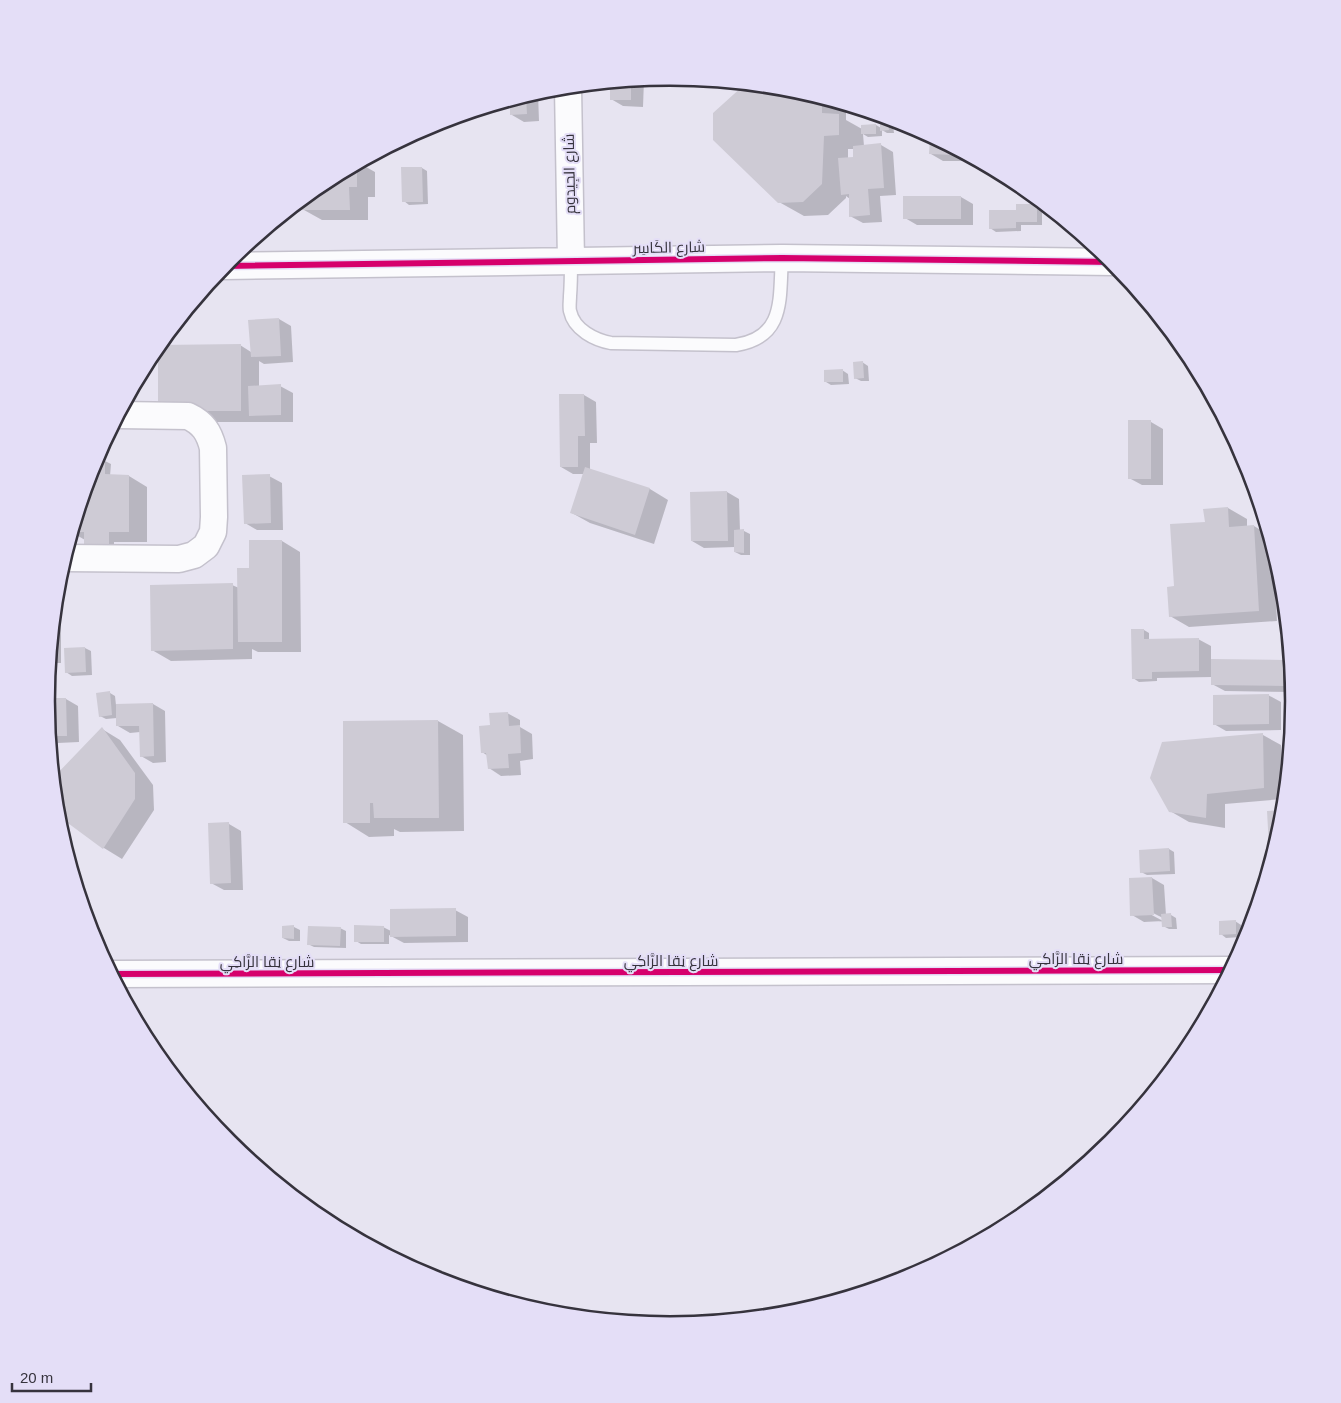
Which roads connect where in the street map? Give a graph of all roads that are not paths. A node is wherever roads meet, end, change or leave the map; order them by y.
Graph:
1 (568, 95) edge
2 (782, 258) junction
3 (571, 261) junction
4 (1101, 262) edge
5 (235, 266) edge
6 (126, 415) edge
7 (72, 558) edge
8 (1225, 970) edge
9 (118, 974) edge

1 - 3 street, شارع الجِيدوم
2 - 3 street, شارع الكَاسِر
2 - 3 lane
2 - 4 street, شارع الكَاسِر
3 - 5 street, شارع الكَاسِر
6 - 7 street
8 - 9 street, شارع نِقا الرَّاكِي

